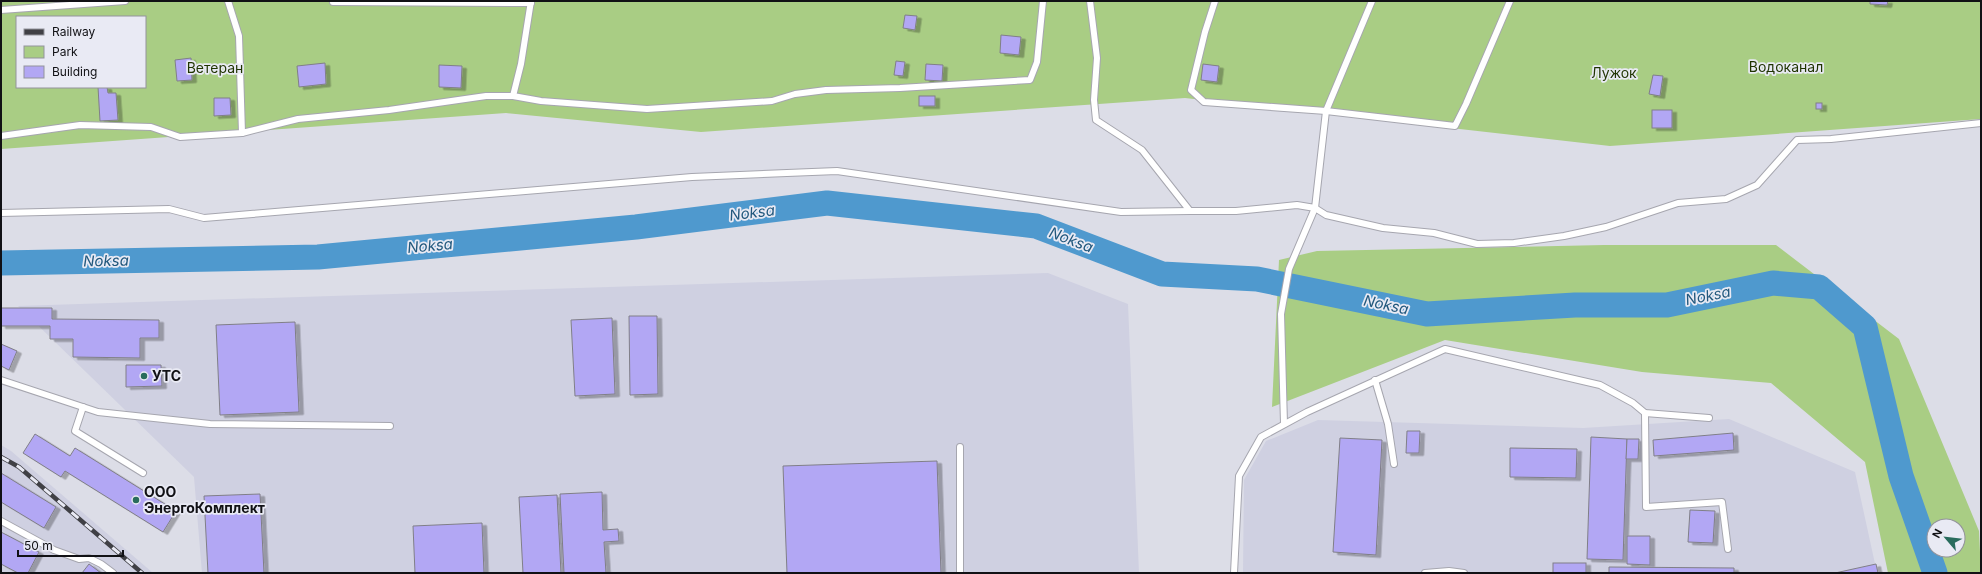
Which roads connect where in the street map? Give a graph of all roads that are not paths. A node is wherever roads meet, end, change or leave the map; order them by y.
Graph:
1 (125, 1) edge
2 (228, 1) edge
3 (1043, 1) edge
4 (1090, 1) edge
5 (1215, 1) edge
6 (1372, 1) edge
7 (1510, 1) edge
8 (333, 2) dead end
9 (531, 2) edge
10 (1, 10) edge
11 (513, 96) junction
12 (1326, 111) junction
13 (1981, 123) edge
14 (242, 133) junction
15 (1, 136) edge
16 (1315, 208) junction
17 (1190, 212) junction
18 (1, 213) edge
19 (1, 380) edge
20 (1375, 380) junction
21 (83, 407) junction
22 (1645, 413) junction
23 (1709, 418) dead end
24 (1284, 424) junction
25 (390, 426) dead end
26 (960, 447) dead end
27 (1394, 464) dead end
28 (143, 473) dead end
29 (1, 521) edge
30 (1728, 549) dead end
31 (113, 573) edge
32 (960, 573) edge
33 (1234, 573) edge
34 (1425, 573) edge
35 (1464, 573) edge

1 - 10 lane
2 - 14 lane
3 - 11 lane
4 - 17 lane
5 - 12 lane
6 - 12 lane
7 - 12 lane
8 - 9 lane
9 - 11 lane
11 - 14 lane
12 - 16 lane
13 - 16 lane
14 - 15 lane
16 - 17 lane
16 - 24 lane
17 - 18 lane
19 - 21 lane
20 - 22 lane
20 - 24 lane
20 - 27 lane
21 - 25 lane
21 - 28 lane
22 - 23 lane
22 - 30 lane
24 - 33 lane
26 - 32 lane
29 - 31 lane
34 - 35 lane

